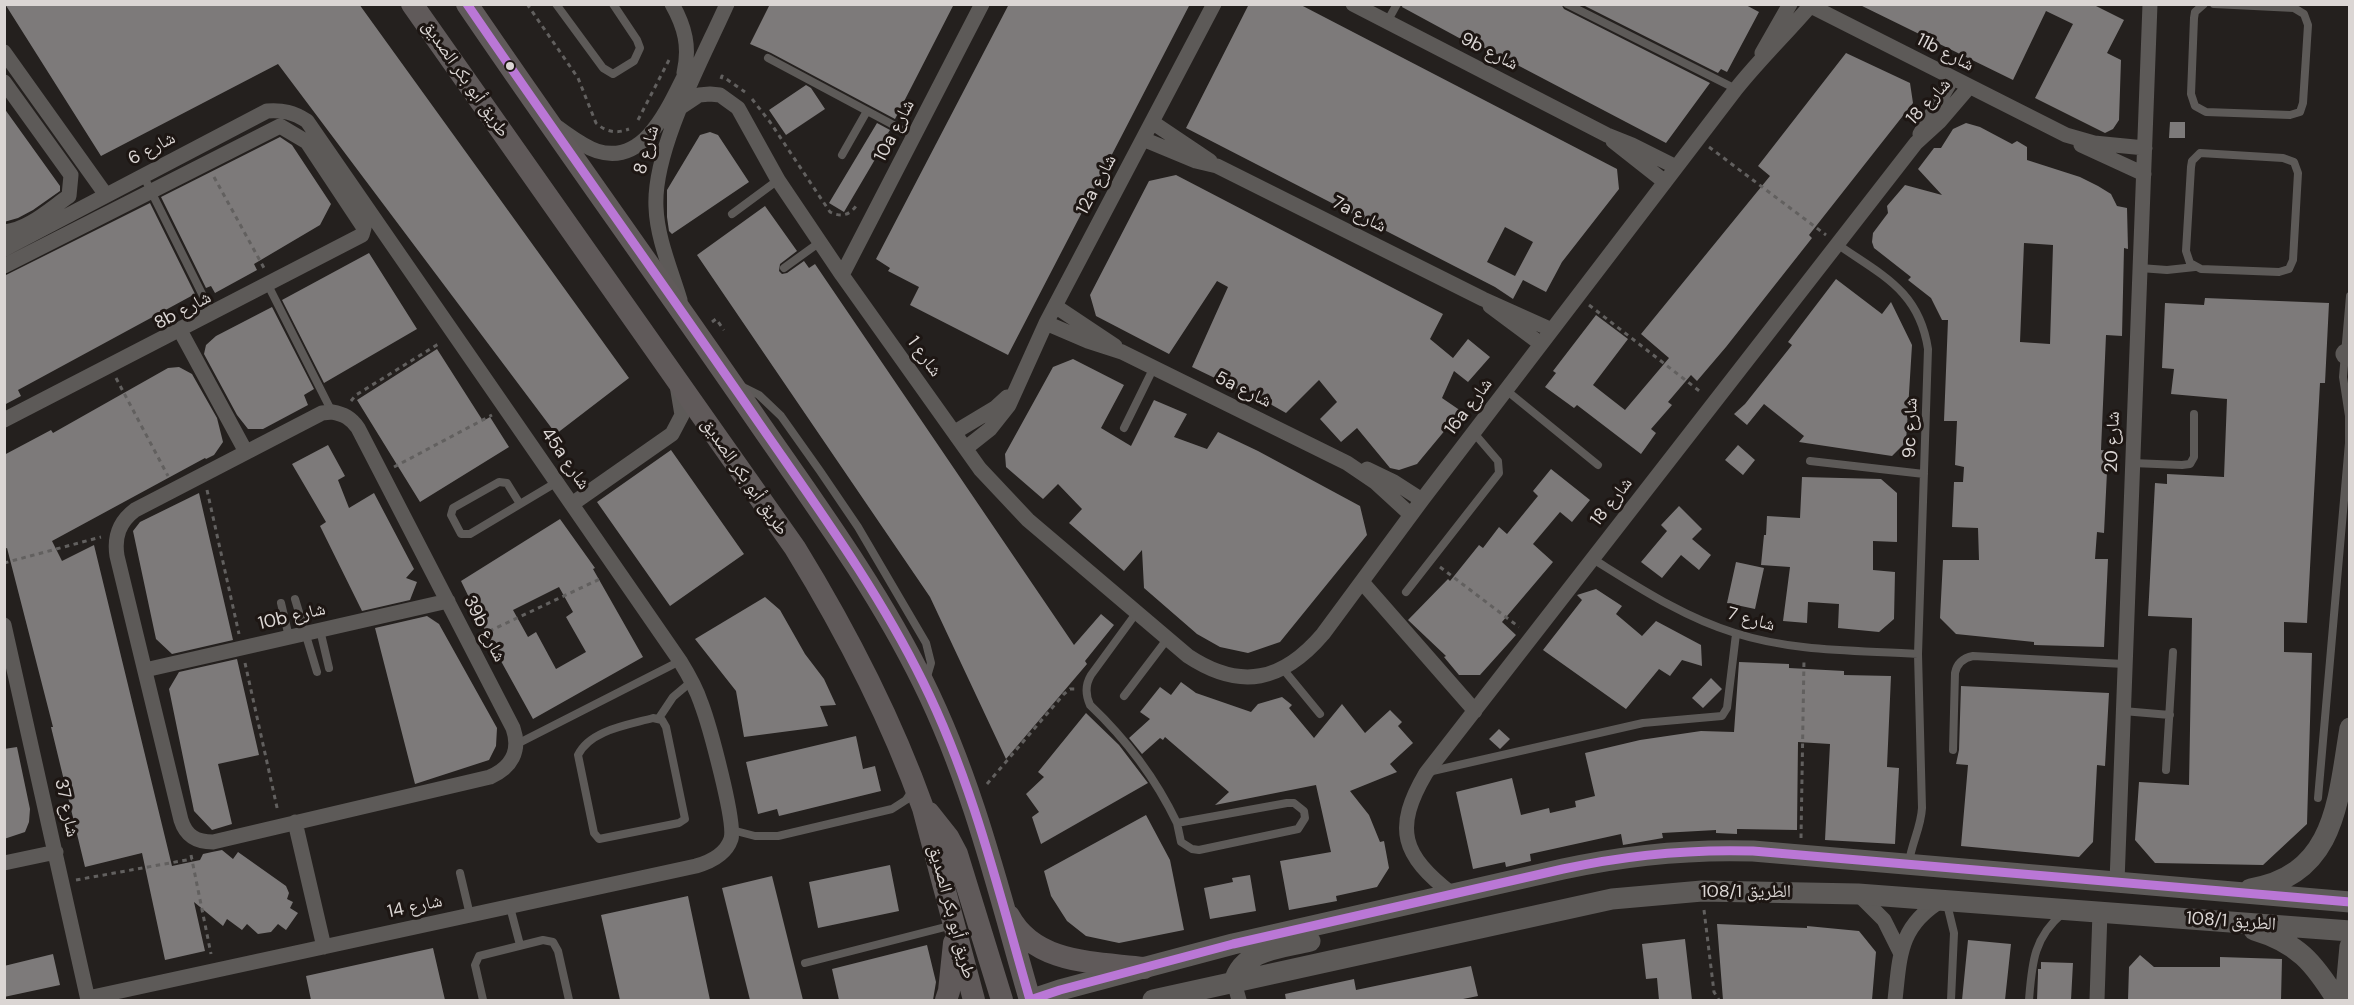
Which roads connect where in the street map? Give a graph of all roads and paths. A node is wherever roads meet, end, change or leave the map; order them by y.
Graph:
1 (412, 4) edge
2 (466, 4) edge
3 (556, 4) edge
4 (613, 4) edge
5 (672, 4) edge
6 (725, 4) edge
7 (982, 4) edge
8 (1214, 4) edge
9 (1353, 4) edge
10 (1397, 4) edge
11 (1567, 4) edge
12 (1790, 4) edge
13 (2150, 4) edge
14 (2214, 4) edge
15 (1809, 5) edge
16 (2199, 5) edge
17 (1387, 22) junction
18 (4, 52) edge
19 (768, 58) dead end
20 (1758, 61) junction
21 (683, 78) junction
22 (1953, 79) junction
23 (4, 82) edge
24 (1969, 87) junction
25 (1736, 89) junction
26 (681, 107) junction
27 (867, 111) junction
28 (547, 121) junction
29 (1152, 122) junction
30 (316, 133) joint
31 (1607, 135) junction
32 (2066, 135) junction
33 (914, 136) junction
34 (1698, 138) junction
35 (1143, 139) junction
36 (1916, 143) junction
37 (2145, 148) junction
38 (842, 155) dead end
39 (207, 163) junction
40 (1217, 166) junction
41 (1676, 167) junction
42 (2144, 174) junction
43 (143, 175) junction
44 (778, 180) junction
45 (1665, 182) junction
46 (151, 191) junction
47 (106, 195) junction
48 (732, 214) dead end
49 (381, 227) junction
50 (4, 232) edge
51 (820, 242) junction
52 (1837, 244) junction
53 (4, 249) edge
54 (4, 266) edge
55 (2195, 267) junction
56 (784, 268) dead end
57 (2140, 268) junction
58 (842, 275) junction
59 (270, 284) junction
60 (1578, 297) junction
61 (2349, 297) edge
62 (1483, 299) junction
63 (1055, 306) junction
64 (684, 314) junction
65 (213, 315) junction
66 (716, 319) dead end
67 (1046, 323) junction
68 (724, 330) dead end
69 (1552, 330) junction
70 (182, 334) junction
71 (455, 334) junction
72 (1541, 344) junction
73 (1122, 352) junction
74 (2348, 355) edge
75 (1154, 367) junction
76 (113, 371) junction
77 (677, 382) junction
78 (1017, 385) junction
79 (1506, 390) junction
80 (1714, 403) junction
81 (505, 407) junction
82 (338, 413) junction
83 (2194, 414) dead end
84 (4, 420) edge
85 (1124, 428) dead end
86 (4, 429) edge
87 (955, 432) junction
88 (1474, 433) junction
89 (966, 448) junction
90 (246, 452) junction
91 (1810, 461) dead end
92 (1347, 463) junction
93 (2132, 463) junction
94 (1598, 465) dead end
95 (382, 473) junction
96 (1924, 474) junction
97 (557, 482) junction
98 (175, 490) junction
99 (1422, 500) junction
100 (520, 504) junction
101 (572, 504) junction
102 (1411, 515) junction
103 (118, 532) junction
104 (1593, 559) junction
105 (1431, 560) junction
106 (4, 562) edge
107 (618, 570) junction
108 (1362, 582) junction
109 (1406, 592) dead end
110 (295, 599) dead end
111 (448, 602) junction
112 (281, 603) dead end
113 (1137, 612) junction
114 (4, 625) edge
115 (320, 630) junction
116 (304, 634) junction
117 (1736, 634) junction
118 (289, 637) junction
119 (1532, 637) junction
120 (1168, 638) junction
121 (468, 641) junction
122 (1804, 648) junction
123 (2173, 652) dead end
124 (1918, 654) junction
125 (680, 661) junction
126 (2124, 664) junction
127 (328, 668) dead end
128 (1283, 669) junction
129 (145, 670) junction
130 (317, 672) dead end
131 (692, 681) junction
132 (1085, 690) junction
133 (1124, 696) dead end
134 (1474, 711) junction
135 (2122, 711) junction
136 (1320, 714) dead end
137 (2170, 715) junction
138 (659, 718) junction
139 (2349, 728) edge
140 (516, 744) junction
141 (1953, 750) dead end
142 (2166, 770) dead end
143 (1426, 773) junction
144 (915, 785) junction
145 (2318, 798) dead end
146 (973, 802) junction
147 (923, 808) junction
148 (295, 822) junction
149 (1176, 823) junction
150 (732, 830) junction
151 (189, 835) junction
152 (56, 852) junction
153 (1801, 855) junction
154 (192, 859) junction
155 (4, 863) edge
156 (1909, 864) junction
157 (460, 873) dead end
158 (2117, 882) junction
159 (63, 883) junction
160 (1702, 891) junction
161 (2232, 892) junction
162 (1452, 894) junction
163 (1858, 894) junction
164 (1001, 898) junction
165 (1943, 900) junction
166 (2349, 902) edge
167 (510, 907) junction
168 (1384, 909) junction
169 (2066, 910) junction
170 (2100, 912) junction
171 (470, 915) junction
172 (2227, 922) junction
173 (955, 927) junction
174 (2349, 931) edge
175 (520, 945) junction
176 (2349, 946) edge
177 (324, 947) junction
178 (1900, 952) junction
179 (805, 963) dead end
180 (1144, 968) junction
181 (215, 971) junction
182 (1237, 991) edge
183 (88, 999) edge
184 (483, 1000) edge
185 (569, 1000) edge
186 (946, 1000) edge
187 (974, 1000) edge
188 (1002, 1000) edge
189 (1030, 1000) edge
190 (1152, 1000) edge
191 (1719, 1000) edge
192 (1895, 1000) edge
193 (1951, 1000) edge
194 (2029, 1000) edge
195 (2097, 1000) edge
196 (2337, 1000) edge
197 (2345, 1000) edge

1 - 77 main road, طريق أبو بكر الصديق
2 - 28 main road
3 - 4 lane
5 - 21 street
6 - 21 street, شارع 8
6 - 26 street, شارع 8
7 - 33 street, 10a شارع
8 - 29 street, 12a شارع
9 - 17 street, 9b شارع
10 - 17 lane
11 - 25 lane
12 - 20 street, 16a شارع
13 - 37 street, شارع 20
14 - 16 lane
15 - 20 street, 16a شارع
15 - 22 street, 11b شارع
17 - 31 street, 9b شارع
18 - 47 street
19 - 27 lane
20 - 25 street, 16a شارع
21 - 28 street, شارع 8
22 - 24 street, 11b شارع
22 - 36 street, شارع 18
23 - 50 street
24 - 32 street, 11b شارع
24 - 36 street, شارع 18
25 - 34 street, 16a شارع
26 - 44 street, شارع 1
26 - 64 street, شارع 8
27 - 33 lane
27 - 38 lane
28 - 64 main road
29 - 35 street, 12a شارع
29 - 40 street, 7a شارع
30 - 43 street, شارع 6
30 - 49 street, 45a شارع
31 - 41 street, 9b شارع
31 - 45 street, 9b شارع
32 - 37 street, 11b شارع
32 - 42 street, 11b شارع
33 - 58 street, 10a شارع
34 - 41 street, 16a شارع
34 - 52 path
35 - 40 street, 7a شارع
35 - 63 street, 12a شارع
36 - 52 street, شارع 18
37 - 42 street, شارع 20
39 - 46 street
39 - 59 path
39 - 59 street
40 - 62 street, 7a شارع
41 - 45 street, 16a شارع
42 - 57 street, شارع 20
43 - 46 lane
43 - 47 street, شارع 6
44 - 48 lane
44 - 51 street, شارع 1
45 - 60 street, 16a شارع
46 - 54 street
46 - 65 lane
47 - 53 street, شارع 6
49 - 59 street, 8b شارع
49 - 71 street, 45a شارع
51 - 56 lane
51 - 58 street, شارع 1
52 - 80 street, شارع 18
52 - 96 lane, 9c شارع
55 - 55 lane
55 - 57 lane
57 - 93 street, شارع 20
58 - 87 street, شارع 1
59 - 65 street, 8b شارع
59 - 82 lane
60 - 69 street, 16a شارع
60 - 80 path
61 - 74 lane
62 - 69 street, 7a شارع
62 - 72 street, 7a شارع
63 - 67 street, 12a شارع
63 - 73 street, 5a شارع
64 - 146 main road
65 - 70 street, 8b شارع
65 - 84 street
66 - 68 path
67 - 73 street, 5a شارع
67 - 78 street, 12a شارع
69 - 72 street, 16a شارع
70 - 76 street, 8b شارع
70 - 90 street
71 - 81 street, 45a شارع
71 - 82 path
72 - 79 street, 16a شارع
73 - 75 street, 5a شارع
74 - 145 lane
75 - 85 lane
75 - 92 street, 5a شارع
76 - 86 street, 8b شارع
76 - 98 path
77 - 101 street
77 - 144 main road, طريق أبو بكر الصديق
78 - 87 street, 12a شارع
78 - 89 street, 12a شارع
79 - 88 street, 16a شارع
79 - 94 lane
80 - 104 street, شارع 18
81 - 95 path
81 - 97 street, 45a شارع
82 - 90 street
82 - 95 street, 39b شارع
83 - 93 lane
87 - 89 street, شارع 1
88 - 99 street, 16a شارع
88 - 105 lane
89 - 113 street, شارع 1
90 - 98 street
91 - 96 lane
92 - 99 street, 5a شارع
92 - 102 street, 5a شارع
93 - 126 street, شارع 20
95 - 111 street, 39b شارع
96 - 124 lane, 9c شارع
97 - 100 lane
97 - 101 street, 45a شارع
98 - 103 street
99 - 102 street, 16a شارع
100 - 100 lane
101 - 107 street, 45a شارع
102 - 108 street, 16a شارع
103 - 106 path
103 - 129 street
104 - 117 lane, شارع 7
104 - 119 street, شارع 18
105 - 109 lane
105 - 119 path
107 - 121 path
107 - 125 street, 45a شارع
108 - 128 street, 16a شارع
108 - 134 street
110 - 116 lane
111 - 115 street, 10b شارع
111 - 121 street, 39b شارع
112 - 118 lane
113 - 120 street, شارع 1
113 - 132 lane
114 - 152 street, شارع 37
115 - 116 street, 10b شارع
115 - 127 lane
116 - 118 street, 10b شارع
116 - 130 lane
117 - 122 lane, شارع 7
117 - 143 lane
118 - 129 street, 10b شارع
119 - 134 street, شارع 18
120 - 128 street, 16a شارع
120 - 133 lane
121 - 140 street, 39b شارع
122 - 124 lane, شارع 7
122 - 153 path
123 - 137 lane
124 - 156 lane, 9c شارع
125 - 131 street, 45a شارع
125 - 140 lane
126 - 135 street, شارع 20
126 - 141 lane
128 - 136 lane
129 - 151 street
131 - 138 lane
131 - 150 street, 45a شارع
132 - 146 path
132 - 149 lane
134 - 143 street, شارع 18
135 - 137 lane
135 - 158 street, شارع 20
137 - 142 lane
138 - 138 lane
139 - 161 street
140 - 148 street
143 - 162 street, شارع 18
144 - 147 main road, طريق أبو بكر الصديق
144 - 150 lane
146 - 164 main road
147 - 173 main road, طريق أبو بكر الصديق
147 - 188 main road
148 - 151 street
148 - 177 street
149 - 149 lane
150 - 167 street, شارع 14
151 - 154 path
152 - 155 street
152 - 159 street, شارع 37
153 - 156 street, 108/1 الطريق
153 - 162 street, 108/1 الطريق
154 - 159 path
154 - 181 path
156 - 158 street, 108/1 الطريق
157 - 171 lane
158 - 161 street, 108/1 الطريق
159 - 183 street, شارع 37
160 - 163 street, 108/1 الطريق
160 - 182 street, 108/1 الطريق
160 - 191 path
161 - 166 street, 108/1 الطريق
162 - 168 street, 108/1 الطريق
163 - 165 street, 108/1 الطريق
163 - 178 street
164 - 180 main road
164 - 189 main road
165 - 169 street, 108/1 الطريق
165 - 178 street
165 - 193 lane
167 - 171 street, شارع 14
167 - 175 lane
168 - 180 street, 108/1 الطريق
168 - 182 street
169 - 170 street, 108/1 الطريق
169 - 194 lane
170 - 172 street, 108/1 الطريق
170 - 195 street
171 - 177 street, شارع 14
172 - 174 street, 108/1 الطريق
172 - 196 street
173 - 179 lane
173 - 186 main road
173 - 187 main road, طريق أبو بكر الصديق
175 - 184 lane
175 - 185 lane
176 - 197 street
177 - 181 street, شارع 14
178 - 192 street
180 - 189 street, 108/1 الطريق
181 - 183 street, شارع 14
182 - 190 street, 108/1 الطريق

